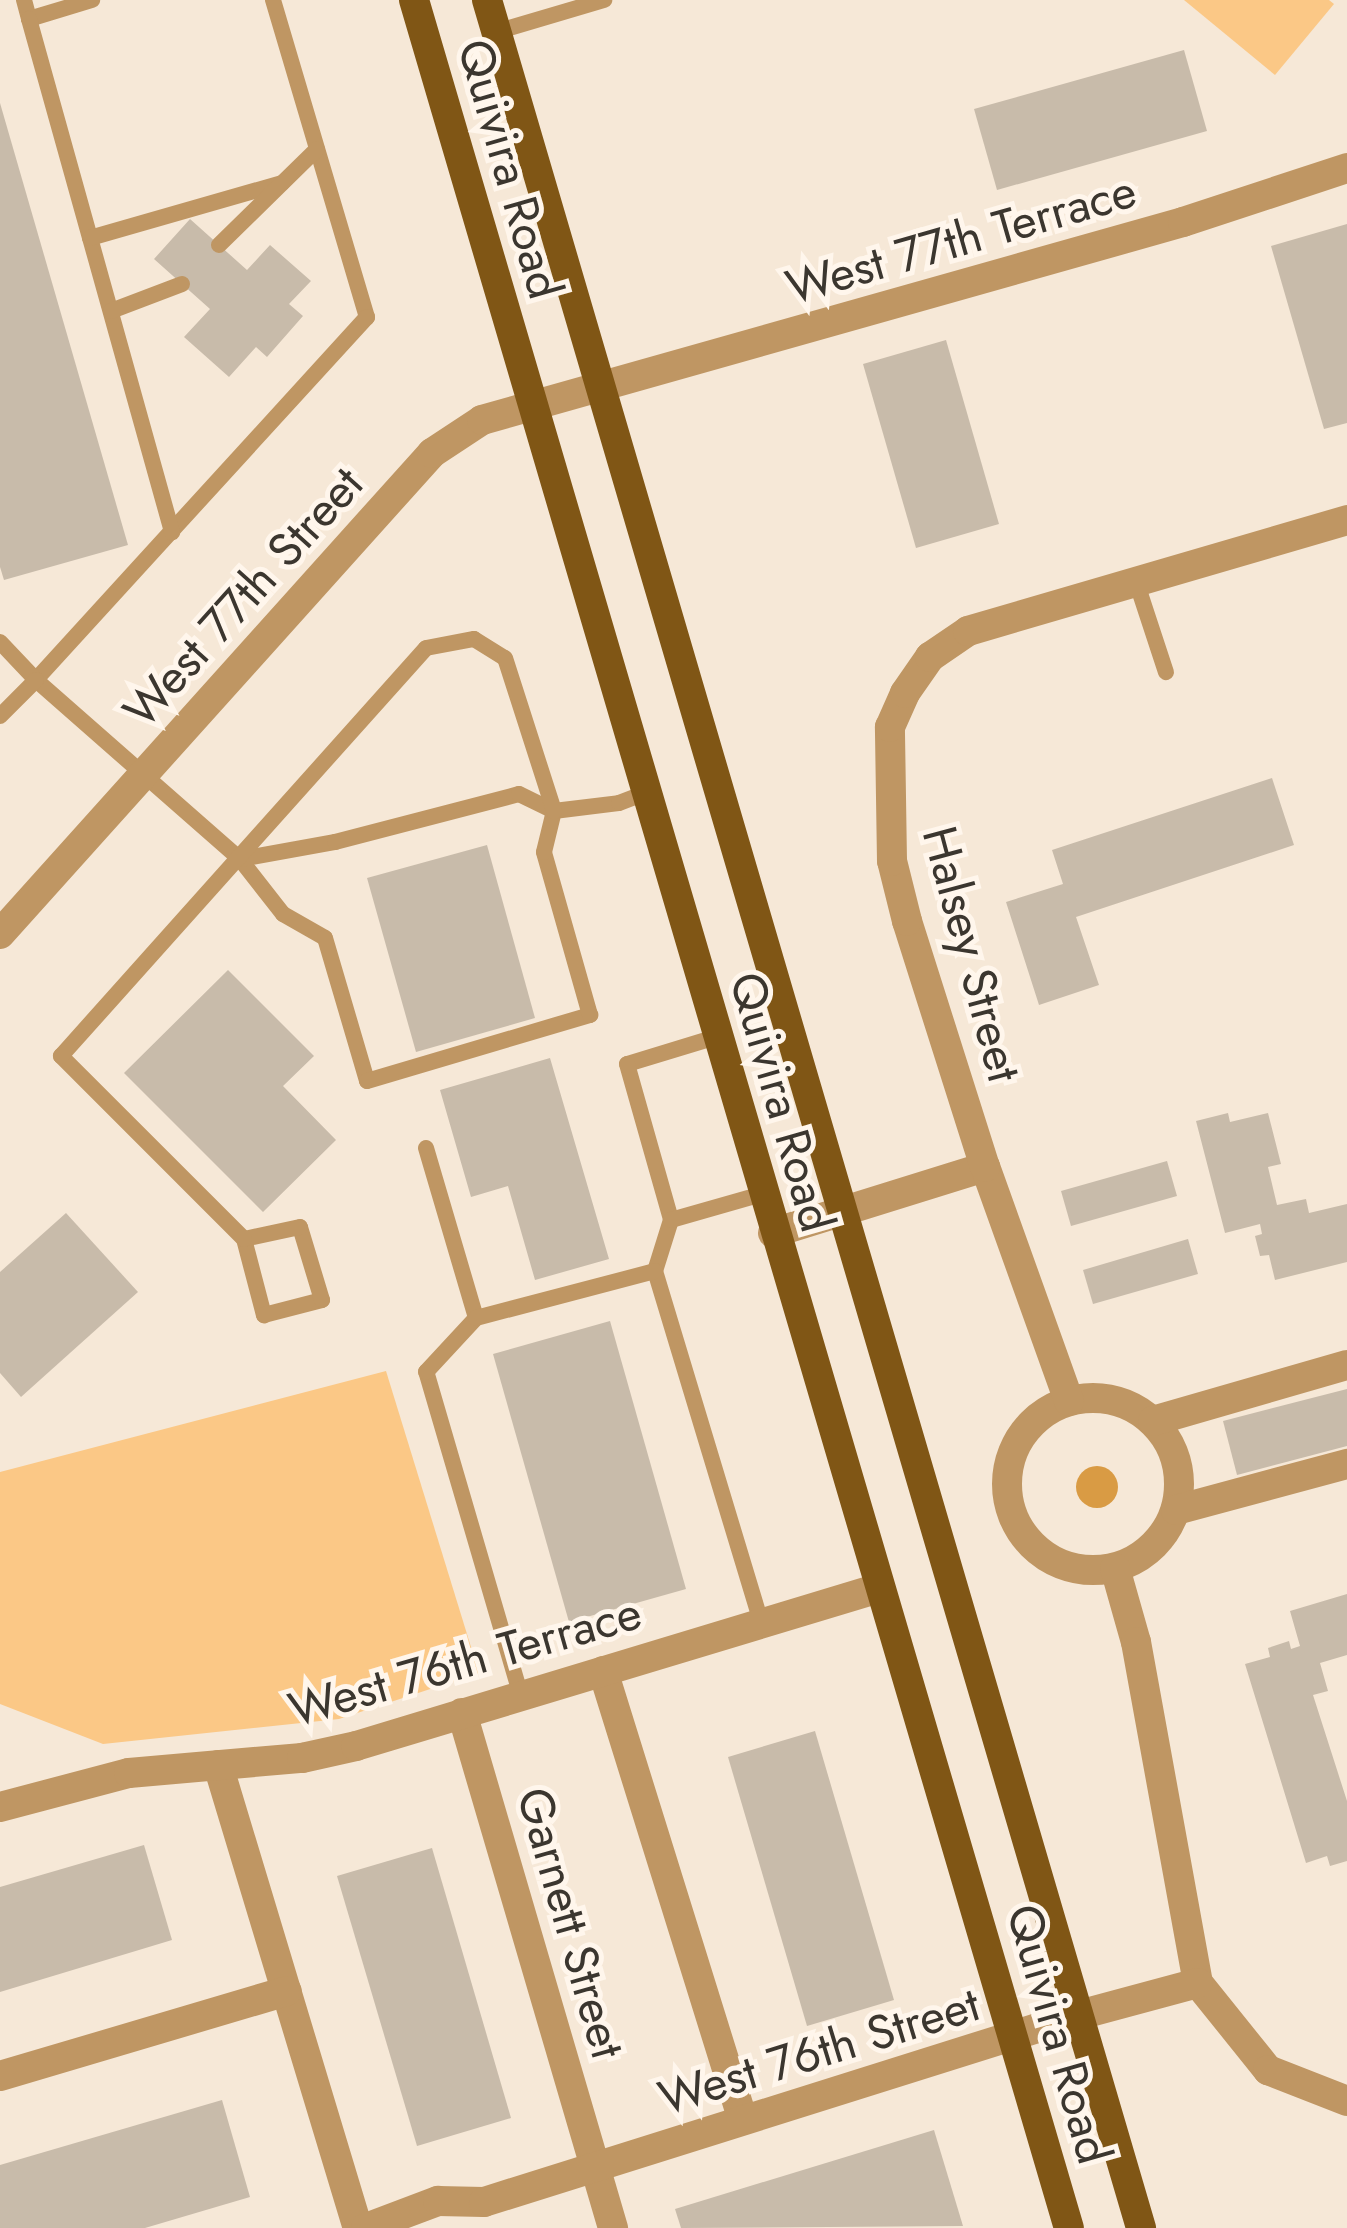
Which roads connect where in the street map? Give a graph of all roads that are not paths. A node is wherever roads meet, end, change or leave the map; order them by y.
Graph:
1 (24, 0) edge
2 (92, 0) edge
3 (273, 0) edge
4 (414, 0) edge
5 (487, 0) edge
6 (604, 0) edge
7 (29, 19) junction
8 (496, 32) junction
9 (317, 149) junction
10 (1347, 168) edge
11 (283, 183) junction
12 (90, 238) junction
13 (219, 245) dead end
14 (182, 284) dead end
15 (111, 311) junction
16 (598, 391) junction
17 (533, 407) junction
18 (1347, 520) edge
19 (172, 532) junction
20 (1136, 581) junction
21 (0, 642) edge
22 (1166, 672) dead end
23 (36, 680) junction
24 (0, 716) edge
25 (142, 776) junction
26 (645, 793) junction
27 (554, 811) junction
28 (240, 859) junction
29 (0, 934) edge
30 (716, 1037) junction
31 (426, 1148) dead end
32 (985, 1167) junction
33 (762, 1195) junction
34 (839, 1212) junction
35 (671, 1220) junction
36 (773, 1233) junction
37 (244, 1240) junction
38 (655, 1271) junction
39 (476, 1318) junction
40 (1347, 1365) edge
41 (1069, 1401) junction
42 (1153, 1421) junction
43 (1347, 1464) edge
44 (1176, 1510) junction
45 (1114, 1568) junction
46 (879, 1588) junction
47 (761, 1623) junction
48 (603, 1671) junction
49 (520, 1696) junction
50 (462, 1713) junction
51 (218, 1765) junction
52 (0, 1807) edge
53 (1198, 1983) junction
54 (287, 1991) junction
55 (1079, 2015) junction
56 (1016, 2038) junction
57 (0, 2076) edge
58 (1347, 2101) edge
59 (743, 2120) junction
60 (594, 2165) junction
61 (484, 2202) junction
62 (362, 2228) edge
63 (461, 2228) edge
64 (613, 2228) edge
65 (1069, 2228) edge
66 (1141, 2228) edge

1 - 7 lane
2 - 7 lane
3 - 9 lane
4 - 17 main road, Quivira Road
5 - 8 main road, Quivira Road
6 - 8 lane
7 - 12 lane
8 - 16 main road, Quivira Road
9 - 11 lane
9 - 19 lane
10 - 16 street, West 77th Terrace
11 - 12 lane
11 - 13 lane
12 - 15 lane
14 - 15 lane
15 - 19 lane
16 - 17 street, West 77th Street
16 - 34 main road, Quivira Road
17 - 25 street, West 77th Street
17 - 26 main road, Quivira Road
18 - 20 street
19 - 23 lane
20 - 22 lane
20 - 32 street, Halsey Street
21 - 23 lane
23 - 24 lane
23 - 25 lane
25 - 28 lane
25 - 29 street, West 77th Street
26 - 27 lane
26 - 30 main road, Quivira Road
27 - 28 lane
27 - 28 lane
27 - 28 lane
28 - 37 lane
30 - 33 main road, Quivira Road
30 - 35 lane
31 - 39 lane
32 - 34 street
32 - 41 street, Halsey Street
33 - 35 lane
33 - 36 main road, Quivira Road
34 - 36 street
34 - 55 main road, Quivira Road
35 - 38 lane
36 - 46 main road, Quivira Road
37 - 37 lane
38 - 39 lane
38 - 47 lane
39 - 49 lane
40 - 42 street
41 - 42 street
41 - 45 street
42 - 44 street
43 - 44 street
44 - 45 street
45 - 53 street
46 - 47 street, West 76th Terrace
46 - 56 main road, Quivira Road
47 - 48 street, West 76th Terrace
48 - 49 street, West 76th Terrace
48 - 59 street
49 - 50 street, West 76th Terrace
50 - 51 street, West 76th Terrace
50 - 60 street, Garnett Street
51 - 52 street, West 76th Terrace
51 - 54 street
53 - 55 street, West 76th Street
53 - 58 street
54 - 57 street
54 - 62 street
55 - 56 street, West 76th Street
55 - 66 main road, Quivira Road
56 - 59 street, West 76th Street
56 - 65 main road, Quivira Road
59 - 60 street, West 76th Street
60 - 61 street, West 76th Street
60 - 64 street, Garnett Street
61 - 62 street, West 76th Street
61 - 63 street, West 76th Street

